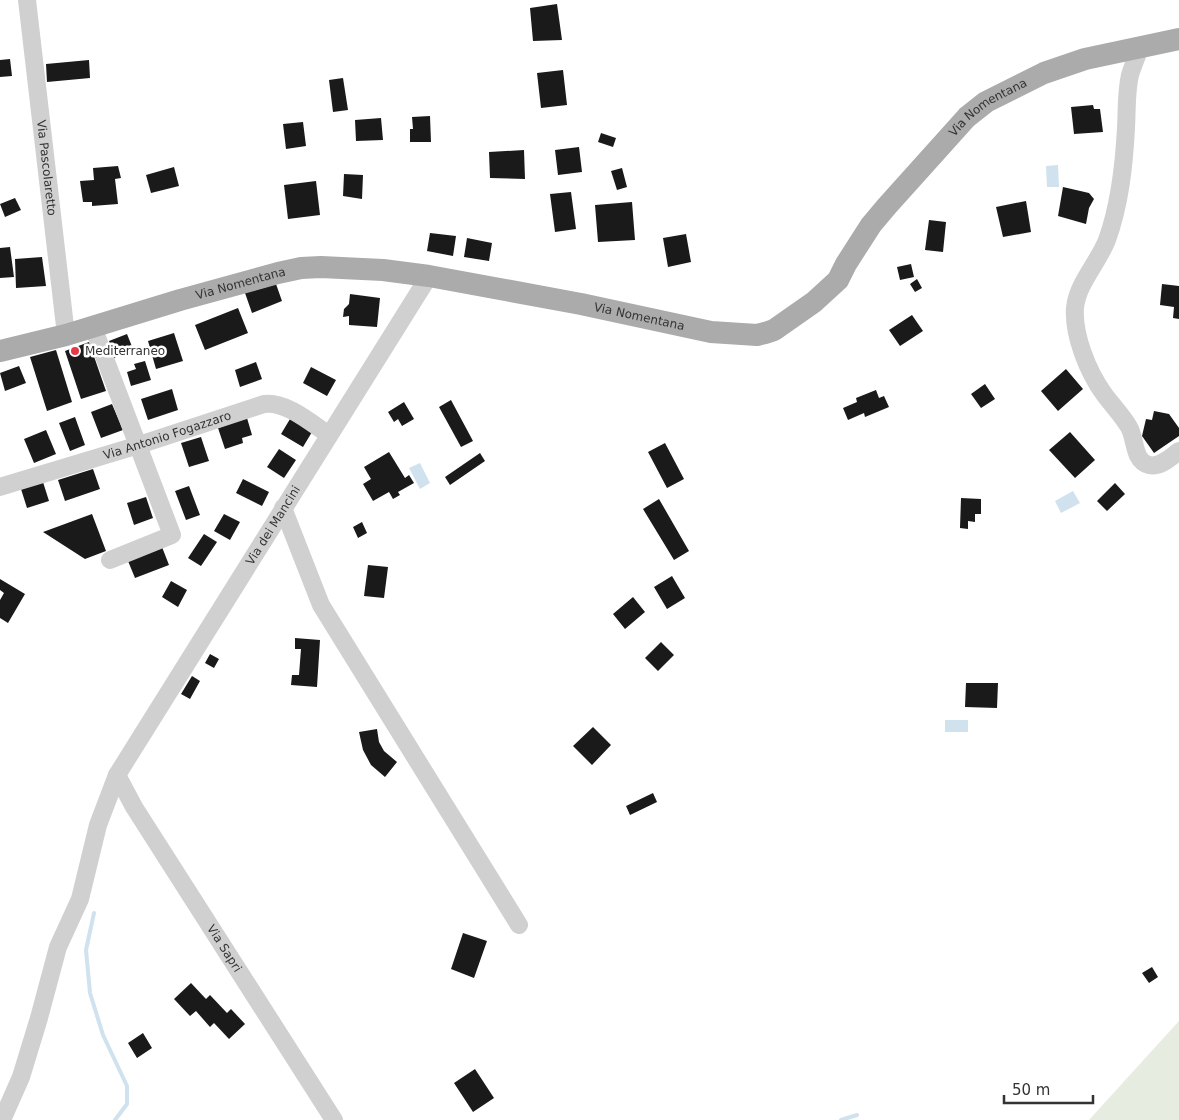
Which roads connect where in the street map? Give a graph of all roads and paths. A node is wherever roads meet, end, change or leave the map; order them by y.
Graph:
1 (27, 0) edge
2 (1179, 39) edge
3 (1141, 46) junction
4 (429, 276) junction
5 (93, 327) junction
6 (66, 335) junction
7 (0, 352) edge
8 (329, 435) junction
9 (139, 445) junction
10 (1179, 451) edge
11 (0, 487) edge
12 (283, 508) junction
13 (110, 560) dead end
14 (117, 775) junction
15 (519, 925) dead end
16 (2, 1120) edge
17 (334, 1120) edge

1 - 6 street, Via Pascolaretto
2 - 3 main road, Via Nomentana
3 - 4 main road, Via Nomentana
3 - 10 street
4 - 5 main road, Via Nomentana
4 - 8 street, Via dei Mancini
5 - 6 main road, Via Nomentana
5 - 9 street
6 - 7 main road, Via Nomentana
8 - 9 street, Via Antonio Fogazzaro
8 - 12 street, Via dei Mancini
9 - 11 street, Via Antonio Fogazzaro
9 - 13 street
12 - 14 street, Via dei Mancini
12 - 15 street
14 - 16 street, Via dei Mancini
14 - 17 street, Via Sapri

